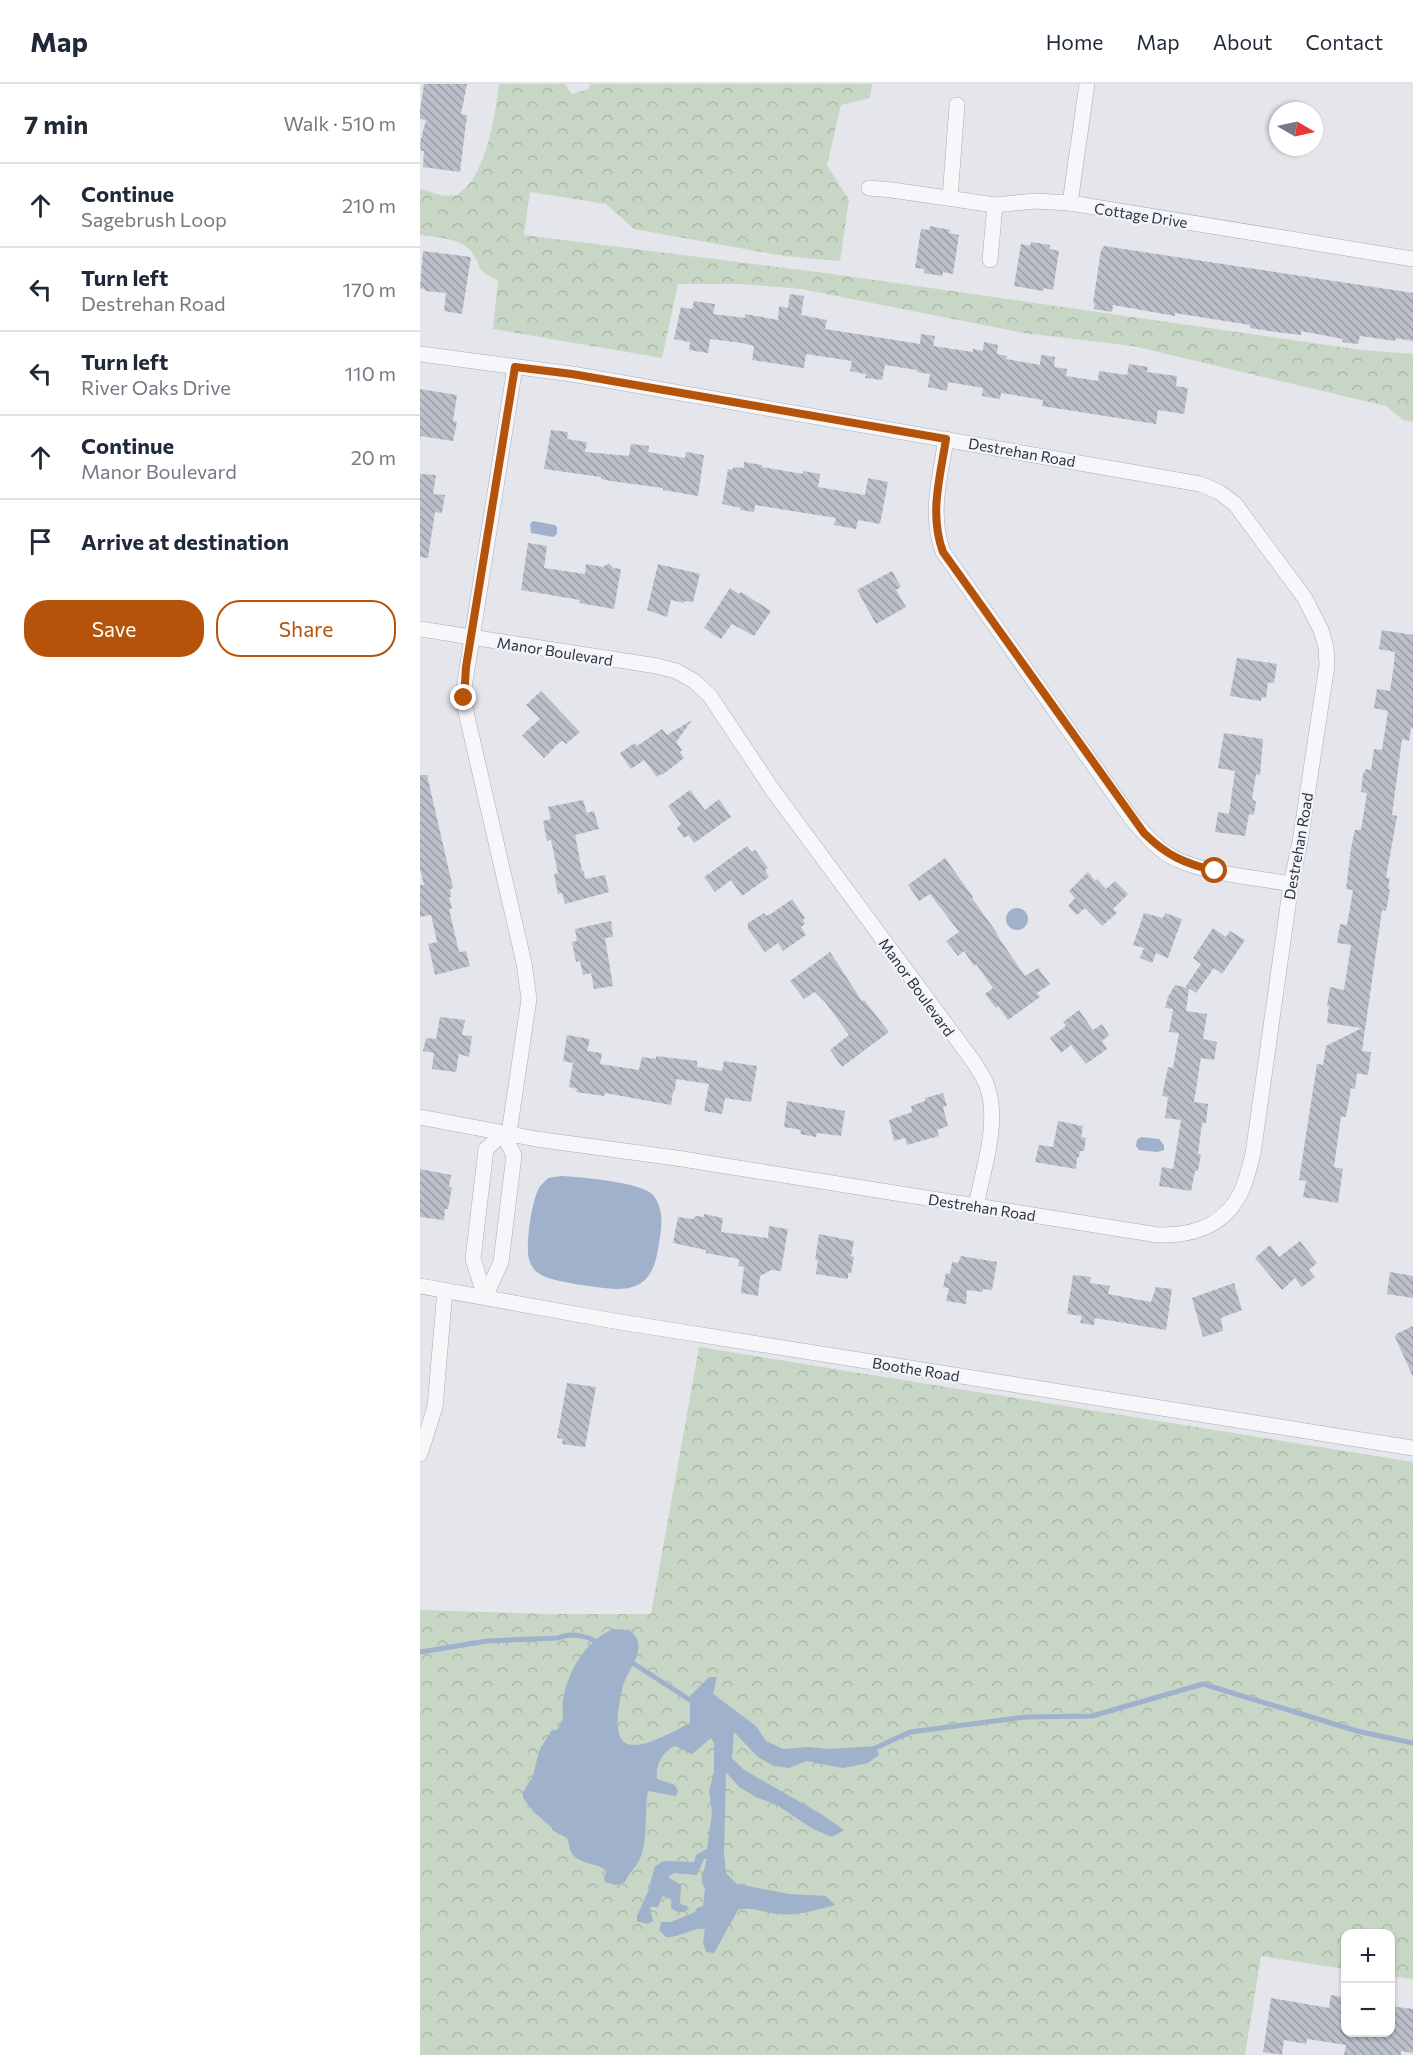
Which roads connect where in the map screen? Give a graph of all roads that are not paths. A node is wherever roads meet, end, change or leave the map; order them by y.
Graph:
1 (1087, 84) edge
2 (957, 105) dead end
3 (869, 188) dead end
4 (950, 198) junction
5 (1070, 203) junction
6 (995, 205) junction
7 (1413, 258) edge
8 (990, 260) dead end
9 (420, 354) edge
10 (515, 367) junction
11 (946, 439) junction
12 (420, 629) edge
13 (471, 637) junction
14 (1291, 884) junction
15 (420, 1117) edge
16 (506, 1134) junction
17 (976, 1206) junction
18 (420, 1286) edge
19 (445, 1290) junction
20 (485, 1297) junction
21 (1413, 1448) edge
22 (420, 1454) edge

1 - 5 street
2 - 4 street
3 - 4 street, Cottage Drive
4 - 6 street, Cottage Drive
5 - 6 street, Cottage Drive
5 - 7 street, Cottage Drive
6 - 8 street
9 - 10 street, Destrehan Road
10 - 11 street, Destrehan Road
10 - 13 street
11 - 14 street
11 - 14 street, Destrehan Road
12 - 13 street, Manor Boulevard
13 - 16 street
13 - 17 street, Manor Boulevard
14 - 17 street, Destrehan Road
15 - 16 street, Destrehan Road
16 - 17 street, Destrehan Road
16 - 20 street
16 - 20 street
18 - 19 street, Boothe Road
19 - 20 street, Boothe Road
19 - 22 street
20 - 21 street, Boothe Road

